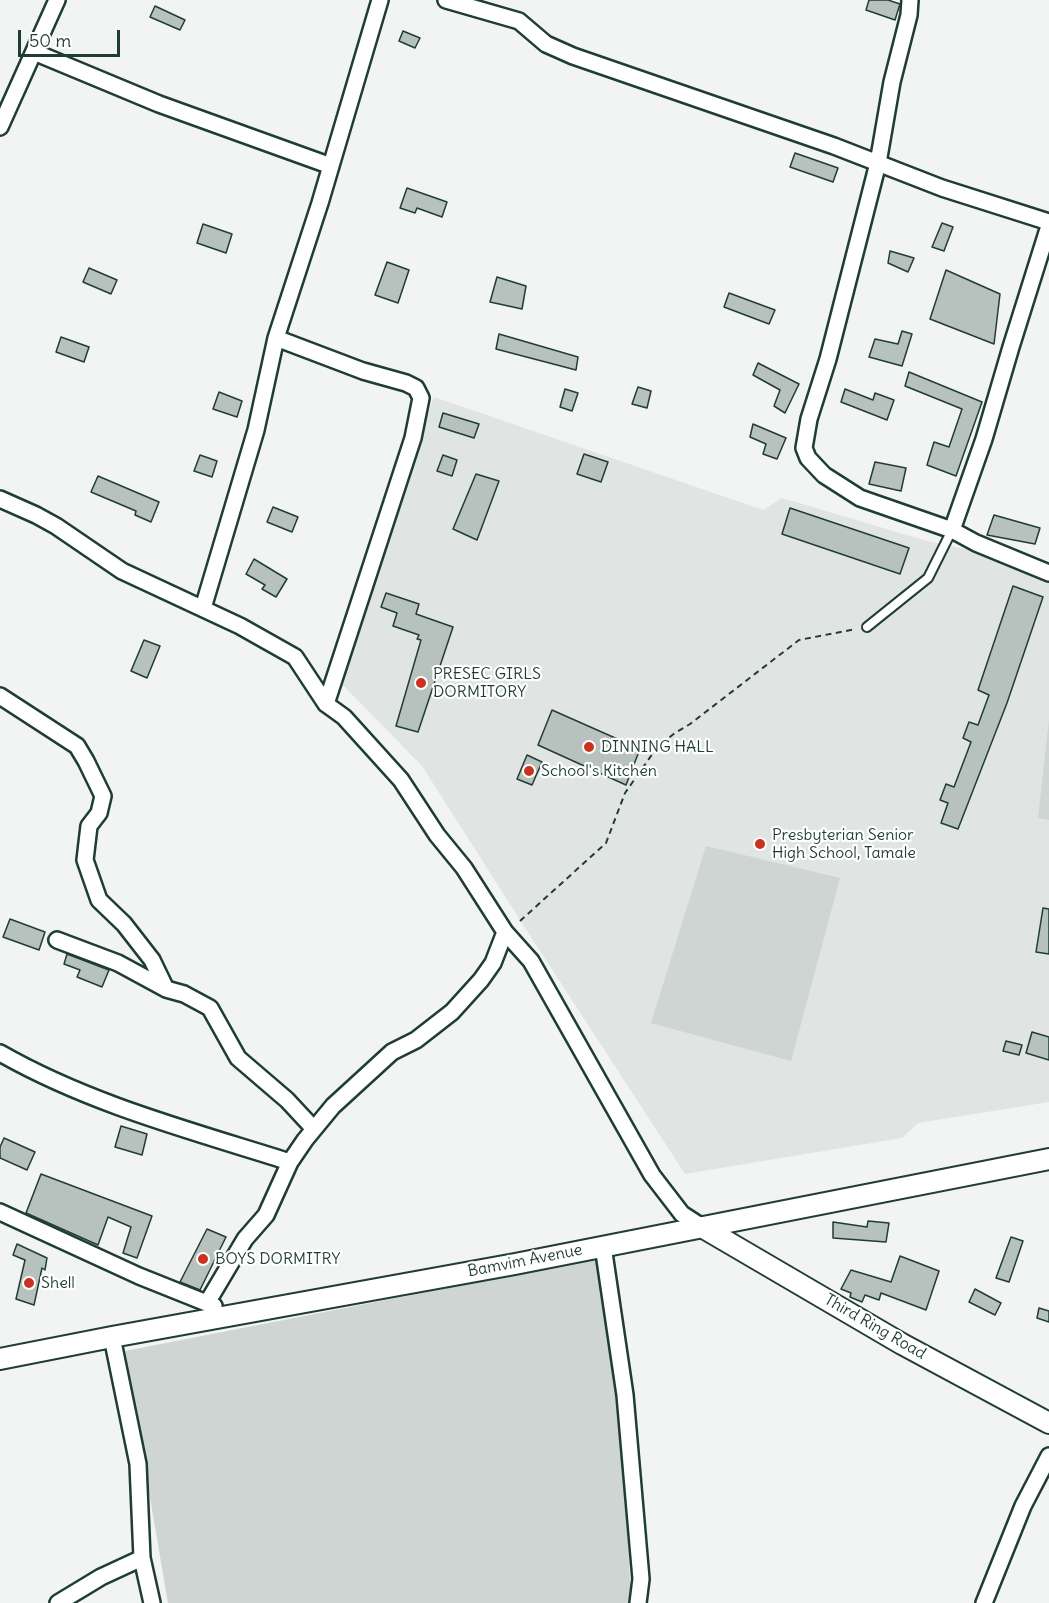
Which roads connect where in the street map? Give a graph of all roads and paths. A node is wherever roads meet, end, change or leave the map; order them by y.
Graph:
1 (57, 0) edge
2 (380, 0) edge
3 (446, 0) edge
4 (909, 0) edge
5 (34, 52) junction
6 (0, 127) edge
7 (878, 163) junction
8 (331, 166) junction
9 (1049, 224) edge
10 (276, 338) junction
11 (0, 499) edge
12 (952, 530) junction
13 (1047, 573) edge
14 (203, 608) junction
15 (867, 627) joint
16 (0, 696) edge
17 (326, 704) junction
18 (520, 921) dead end
19 (505, 932) junction
20 (57, 940) dead end
21 (166, 989) junction
22 (0, 1053) edge
23 (314, 1129) junction
24 (1049, 1159) edge
25 (290, 1162) junction
26 (0, 1212) edge
27 (702, 1227) junction
28 (603, 1246) junction
29 (207, 1303) junction
30 (235, 1314) junction
31 (112, 1337) junction
32 (0, 1359) edge
33 (1049, 1424) edge
34 (1049, 1456) edge
35 (142, 1558) junction
36 (58, 1603) edge
37 (152, 1603) edge
38 (638, 1603) edge
39 (984, 1603) edge

1 - 5 street
2 - 8 street
3 - 7 street
4 - 7 street
5 - 6 street
5 - 8 street
7 - 9 street
7 - 12 street
8 - 10 street
9 - 12 street
10 - 14 street
10 - 17 street
11 - 14 street
12 - 13 street
12 - 15 lane
14 - 17 street
15 - 18 path
16 - 21 street
17 - 19 street
19 - 23 street
19 - 27 street
20 - 21 street
21 - 23 street
22 - 25 street
23 - 25 street
24 - 27 street, Bamvim Avenue
25 - 29 street
26 - 29 street
27 - 28 street, Bamvim Avenue
27 - 33 street, Third Ring Road
28 - 30 street, Bamvim Avenue
28 - 38 street
29 - 30 street
30 - 31 street, Bamvim Avenue
31 - 32 street, Bamvim Avenue
31 - 35 street
34 - 39 street
35 - 36 street
35 - 37 street

